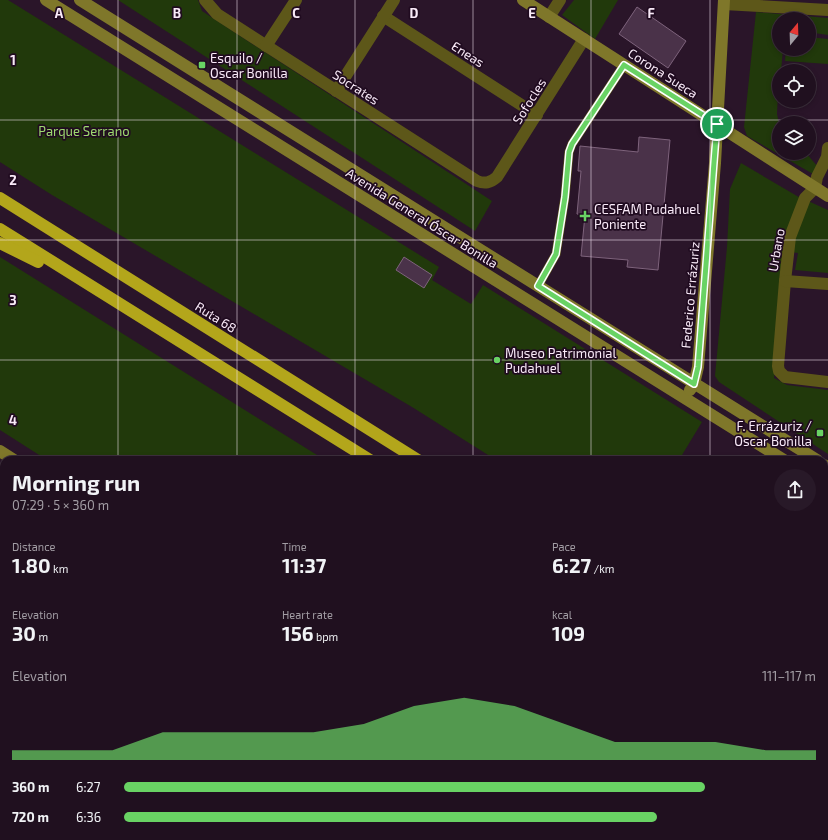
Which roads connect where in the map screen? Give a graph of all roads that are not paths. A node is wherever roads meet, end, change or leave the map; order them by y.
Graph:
1 (46, 0) edge
2 (80, 0) edge
3 (205, 0) edge
4 (296, 0) edge
5 (394, 0) edge
6 (523, 0) edge
7 (560, 0) edge
8 (724, 2) edge
9 (779, 3) edge
10 (828, 10) edge
11 (383, 16) junction
12 (549, 17) junction
13 (584, 39) junction
14 (266, 46) junction
15 (624, 65) junction
16 (336, 91) junction
17 (537, 115) junction
18 (717, 124) junction
19 (828, 148) edge
20 (497, 177) joint
21 (815, 188) junction
22 (828, 196) edge
23 (0, 198) edge
24 (0, 229) edge
25 (0, 243) edge
26 (785, 281) junction
27 (828, 284) edge
28 (538, 286) junction
29 (98, 291) junction
30 (828, 382) edge
31 (694, 384) junction
32 (685, 398) junction
33 (364, 456) edge
34 (412, 456) edge
35 (778, 456) edge
36 (811, 456) edge

1 - 32 main road, Avenida General Óscar Bonilla
2 - 28 main road, Avenida General Óscar Bonilla
3 - 14 street, Socrates
4 - 14 street
5 - 11 street
6 - 12 main road, Corona Sueca
7 - 12 street
8 - 9 street
8 - 18 main road, Federico Errázuriz
9 - 10 street
11 - 16 street
11 - 17 street, Eneas
12 - 13 main road, Corona Sueca
13 - 15 main road, Corona Sueca
13 - 17 street, Sofocles
14 - 16 street, Socrates
15 - 18 main road, Corona Sueca
15 - 28 lane
16 - 20 street, Socrates
17 - 20 street, Sofocles
18 - 21 main road, Corona Sueca
18 - 31 main road, Federico Errázuriz
19 - 21 street, Urbano
21 - 22 main road, Corona Sueca
21 - 26 street, Urbano
23 - 34 highway, Ruta 68
24 - 29 highway
25 - 29 highway
26 - 27 street
26 - 30 street, Urbano
28 - 31 main road, Avenida General Óscar Bonilla
29 - 33 highway
31 - 32 main road, Federico Errázuriz
31 - 36 main road, Avenida General Óscar Bonilla
32 - 35 main road, Avenida General Óscar Bonilla

